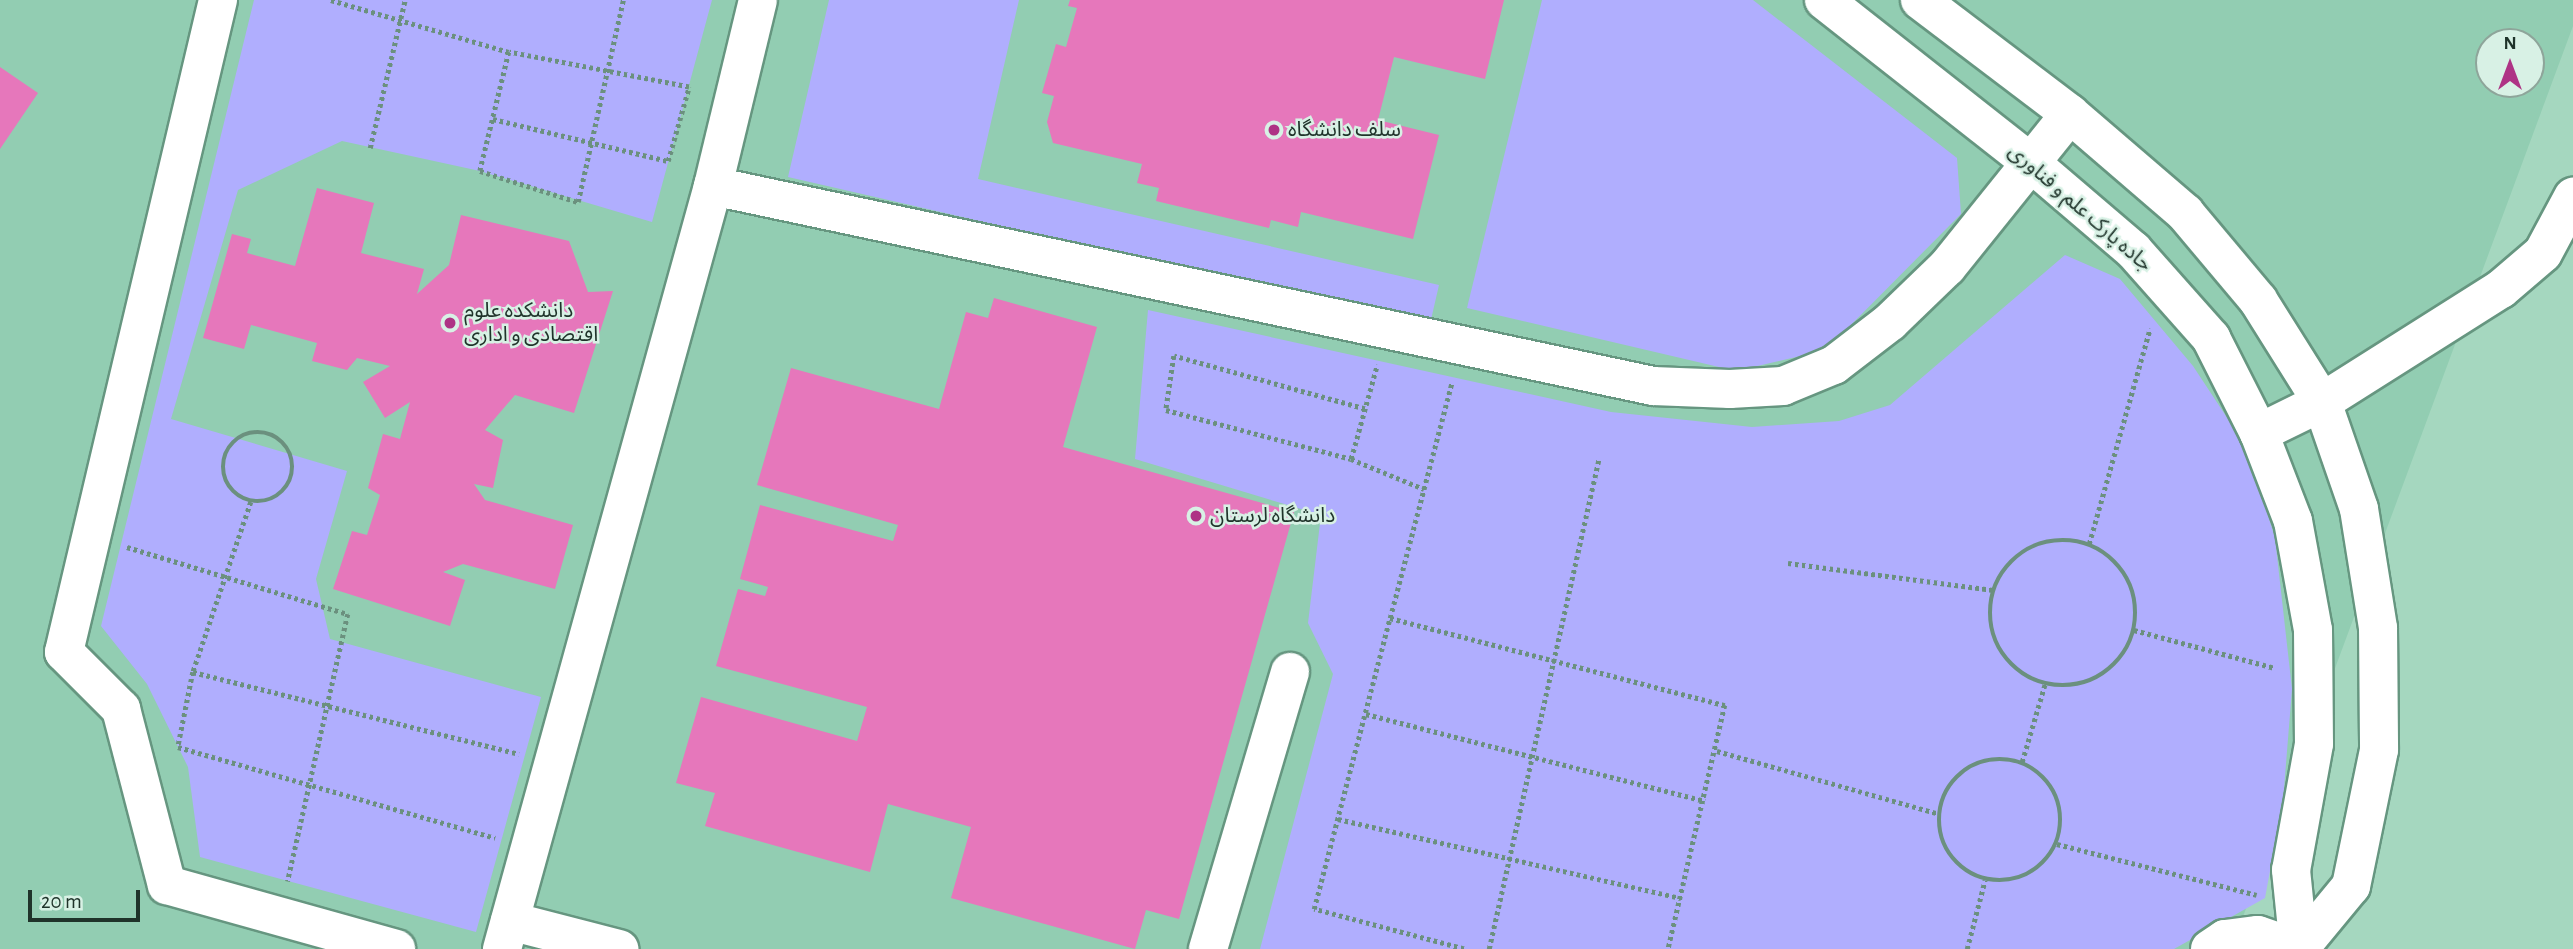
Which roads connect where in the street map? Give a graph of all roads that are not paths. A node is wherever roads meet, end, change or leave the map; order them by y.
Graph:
1 (218, 0) edge
2 (758, 0) edge
3 (1824, 0) edge
4 (1920, 0) edge
5 (2070, 114) junction
6 (2031, 163) junction
7 (713, 186) junction
8 (2573, 197) edge
9 (2322, 402) junction
10 (2259, 433) junction
11 (1290, 672) dead end
12 (506, 935) edge
13 (396, 949) edge
14 (619, 949) edge
15 (1208, 949) edge
16 (2210, 949) edge
17 (2299, 949) edge

1 - 13 street
2 - 7 street
3 - 6 street, جاده پارک علم و فناوری
4 - 5 street
5 - 6 street
5 - 9 street
6 - 7 street
6 - 10 street, جاده پارک علم و فناوری
7 - 12 street
8 - 9 street
9 - 10 street
9 - 17 street
10 - 17 street, جاده پارک علم و فناوری
11 - 15 street
12 - 14 street
16 - 17 street

